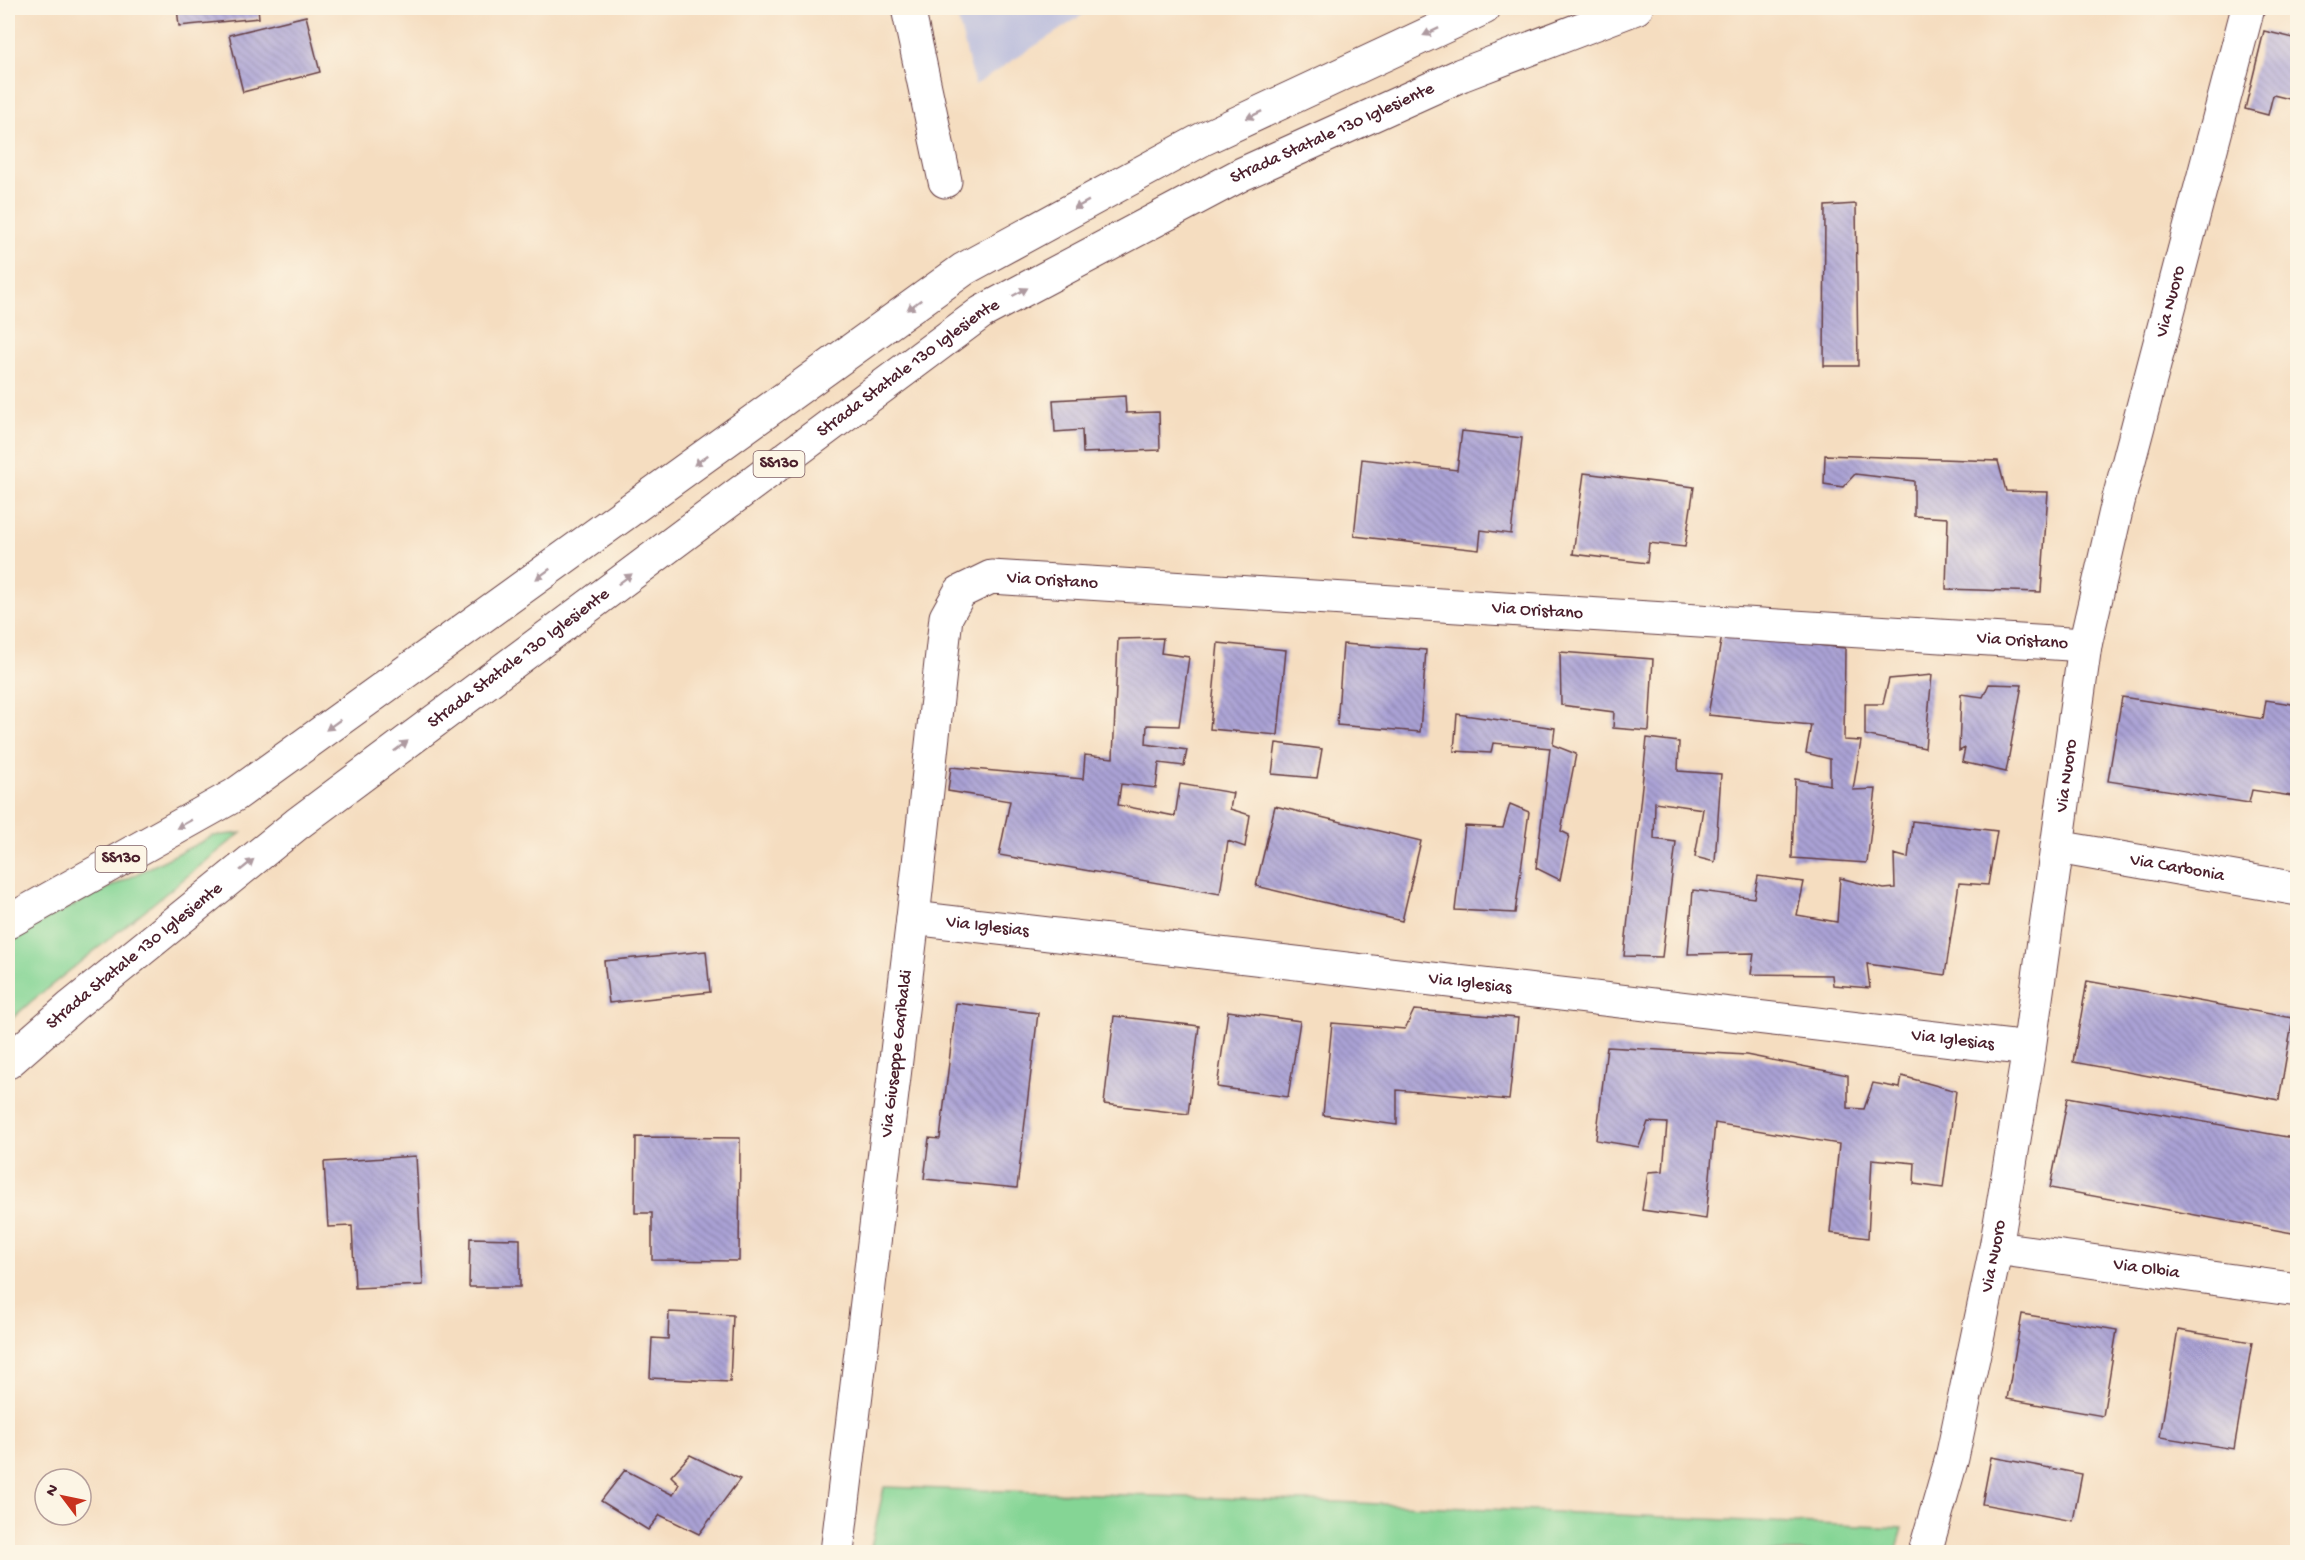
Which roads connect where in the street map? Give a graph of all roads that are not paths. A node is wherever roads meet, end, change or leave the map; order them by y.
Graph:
1 (908, 8) edge
2 (1484, 8) edge
3 (1636, 8) edge
4 (2248, 8) edge
5 (945, 180) dead end
6 (991, 577) joint
7 (2085, 645) junction
8 (2057, 847) junction
9 (2298, 889) edge
10 (913, 918) junction
11 (8, 922) edge
12 (2028, 1049) junction
13 (8, 1062) edge
14 (1996, 1248) junction
15 (2298, 1290) edge
16 (837, 1552) edge
17 (1925, 1552) edge

1 - 5 street
2 -> 11 street, SS130
13 -> 3 street, Strada Statale 130 Iglesiente / SS130
4 - 7 street, Via Nuoro
6 - 7 street, Via Oristano
6 - 10 street, Via Giuseppe Garibaldi
7 - 8 street, Via Nuoro
8 - 9 street, Via Carbonia
8 - 12 street, Via Nuoro
10 - 12 street, Via Iglesias
10 - 16 street, Via Giuseppe Garibaldi
12 - 14 street, Via Nuoro
14 - 15 street, Via Olbia
14 - 17 street, Via Nuoro

